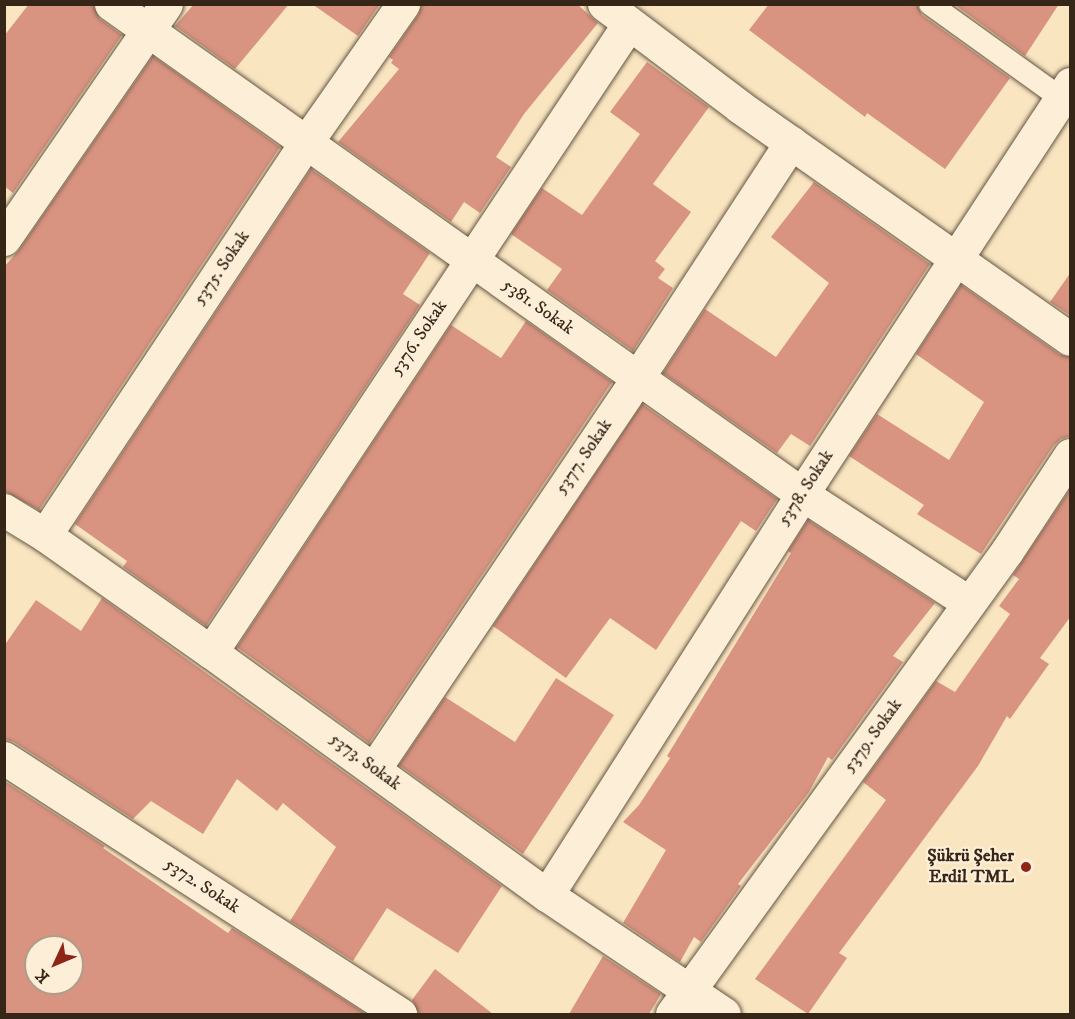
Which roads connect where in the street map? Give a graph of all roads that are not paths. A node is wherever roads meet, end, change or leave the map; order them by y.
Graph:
1 (111, 4) edge
2 (403, 4) edge
3 (930, 4) edge
4 (616, 15) edge
5 (157, 17) edge
6 (1066, 91) edge
7 (791, 142) junction
8 (305, 144) junction
9 (4, 239) edge
10 (955, 259) junction
11 (471, 260) junction
12 (1071, 339) edge
13 (638, 377) junction
14 (1071, 455) edge
15 (802, 494) junction
16 (4, 510) edge
17 (45, 535) junction
18 (969, 603) junction
19 (211, 652) junction
20 (4, 758) edge
21 (374, 769) junction
22 (547, 895) junction
23 (680, 1002) edge
24 (400, 1014) edge
25 (724, 1014) edge

1 - 5 street, 5381. Sokak
2 - 8 street, 5375. Sokak
3 - 6 lane
4 - 7 street
4 - 11 street, 5376. Sokak
5 - 8 street, 5381. Sokak
5 - 9 street
6 - 10 street, 5378. Sokak
7 - 10 street
7 - 13 street, 5377. Sokak
8 - 11 street, 5381. Sokak
8 - 17 street, 5375. Sokak
10 - 12 street
10 - 15 street, 5378. Sokak
11 - 13 street, 5381. Sokak
11 - 19 street, 5376. Sokak
13 - 15 street, 5381. Sokak
13 - 21 street, 5377. Sokak
14 - 18 street, 5379. Sokak
15 - 18 street, 5381. Sokak
15 - 22 street, 5378. Sokak
16 - 17 street, 5373. Sokak
17 - 19 street, 5373. Sokak
18 - 23 street, 5379. Sokak
19 - 21 street, 5373. Sokak
20 - 24 street, 5372. Sokak
21 - 22 street, 5373. Sokak
22 - 23 street, 5373. Sokak
23 - 25 street, 5373. Sokak

